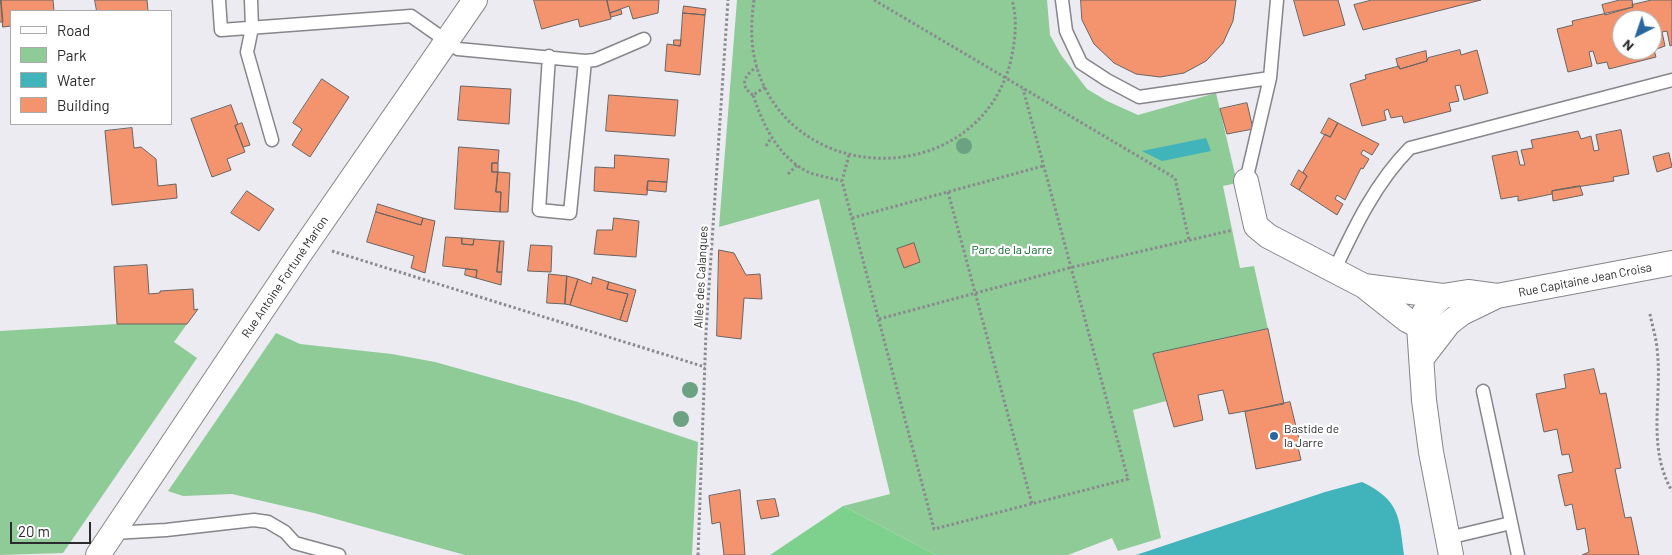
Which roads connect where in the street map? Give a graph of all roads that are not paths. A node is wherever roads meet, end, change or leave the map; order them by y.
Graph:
1 (219, 0) edge
2 (250, 0) edge
3 (475, 0) edge
4 (1062, 0) edge
5 (1278, 0) edge
6 (252, 28) junction
7 (644, 40) dead end
8 (447, 41) junction
9 (549, 56) junction
10 (585, 61) junction
11 (1270, 78) junction
12 (1672, 81) edge
13 (272, 140) dead end
14 (1246, 181) joint
15 (1672, 263) edge
16 (1334, 271) junction
17 (1364, 286) junction
18 (1443, 296) junction
19 (1497, 296) junction
20 (1449, 323) junction
21 (1420, 326) junction
22 (1422, 358) junction
23 (1482, 392) dead end
24 (1511, 523) junction
25 (113, 533) junction
26 (1450, 546) edge
27 (98, 555) edge
28 (338, 555) edge
29 (1518, 555) edge

1 - 6 lane
2 - 6 lane
3 - 8 street, Rue Antoine Fortuné Marion
4 - 11 lane
5 - 11 lane
6 - 8 lane
6 - 13 lane
7 - 10 lane
8 - 9 lane
8 - 25 street, Rue Antoine Fortuné Marion
9 - 10 lane
9 - 10 lane
11 - 14 lane
12 - 16 lane
14 - 16 street
15 - 19 street, Rue Capitaine Jean Croisa
16 - 17 street
17 - 18 street, Rue Capitaine Jean Croisa
17 - 21 street
18 - 19 street, Rue Capitaine Jean Croisa
18 - 21 street
19 - 20 street, Rue Capitaine Jean Croisa
20 - 21 street
20 - 22 street
21 - 22 street
22 - 26 street
23 - 24 lane
24 - 26 lane
24 - 29 lane
25 - 27 street, Rue Antoine Fortuné Marion
25 - 28 lane

